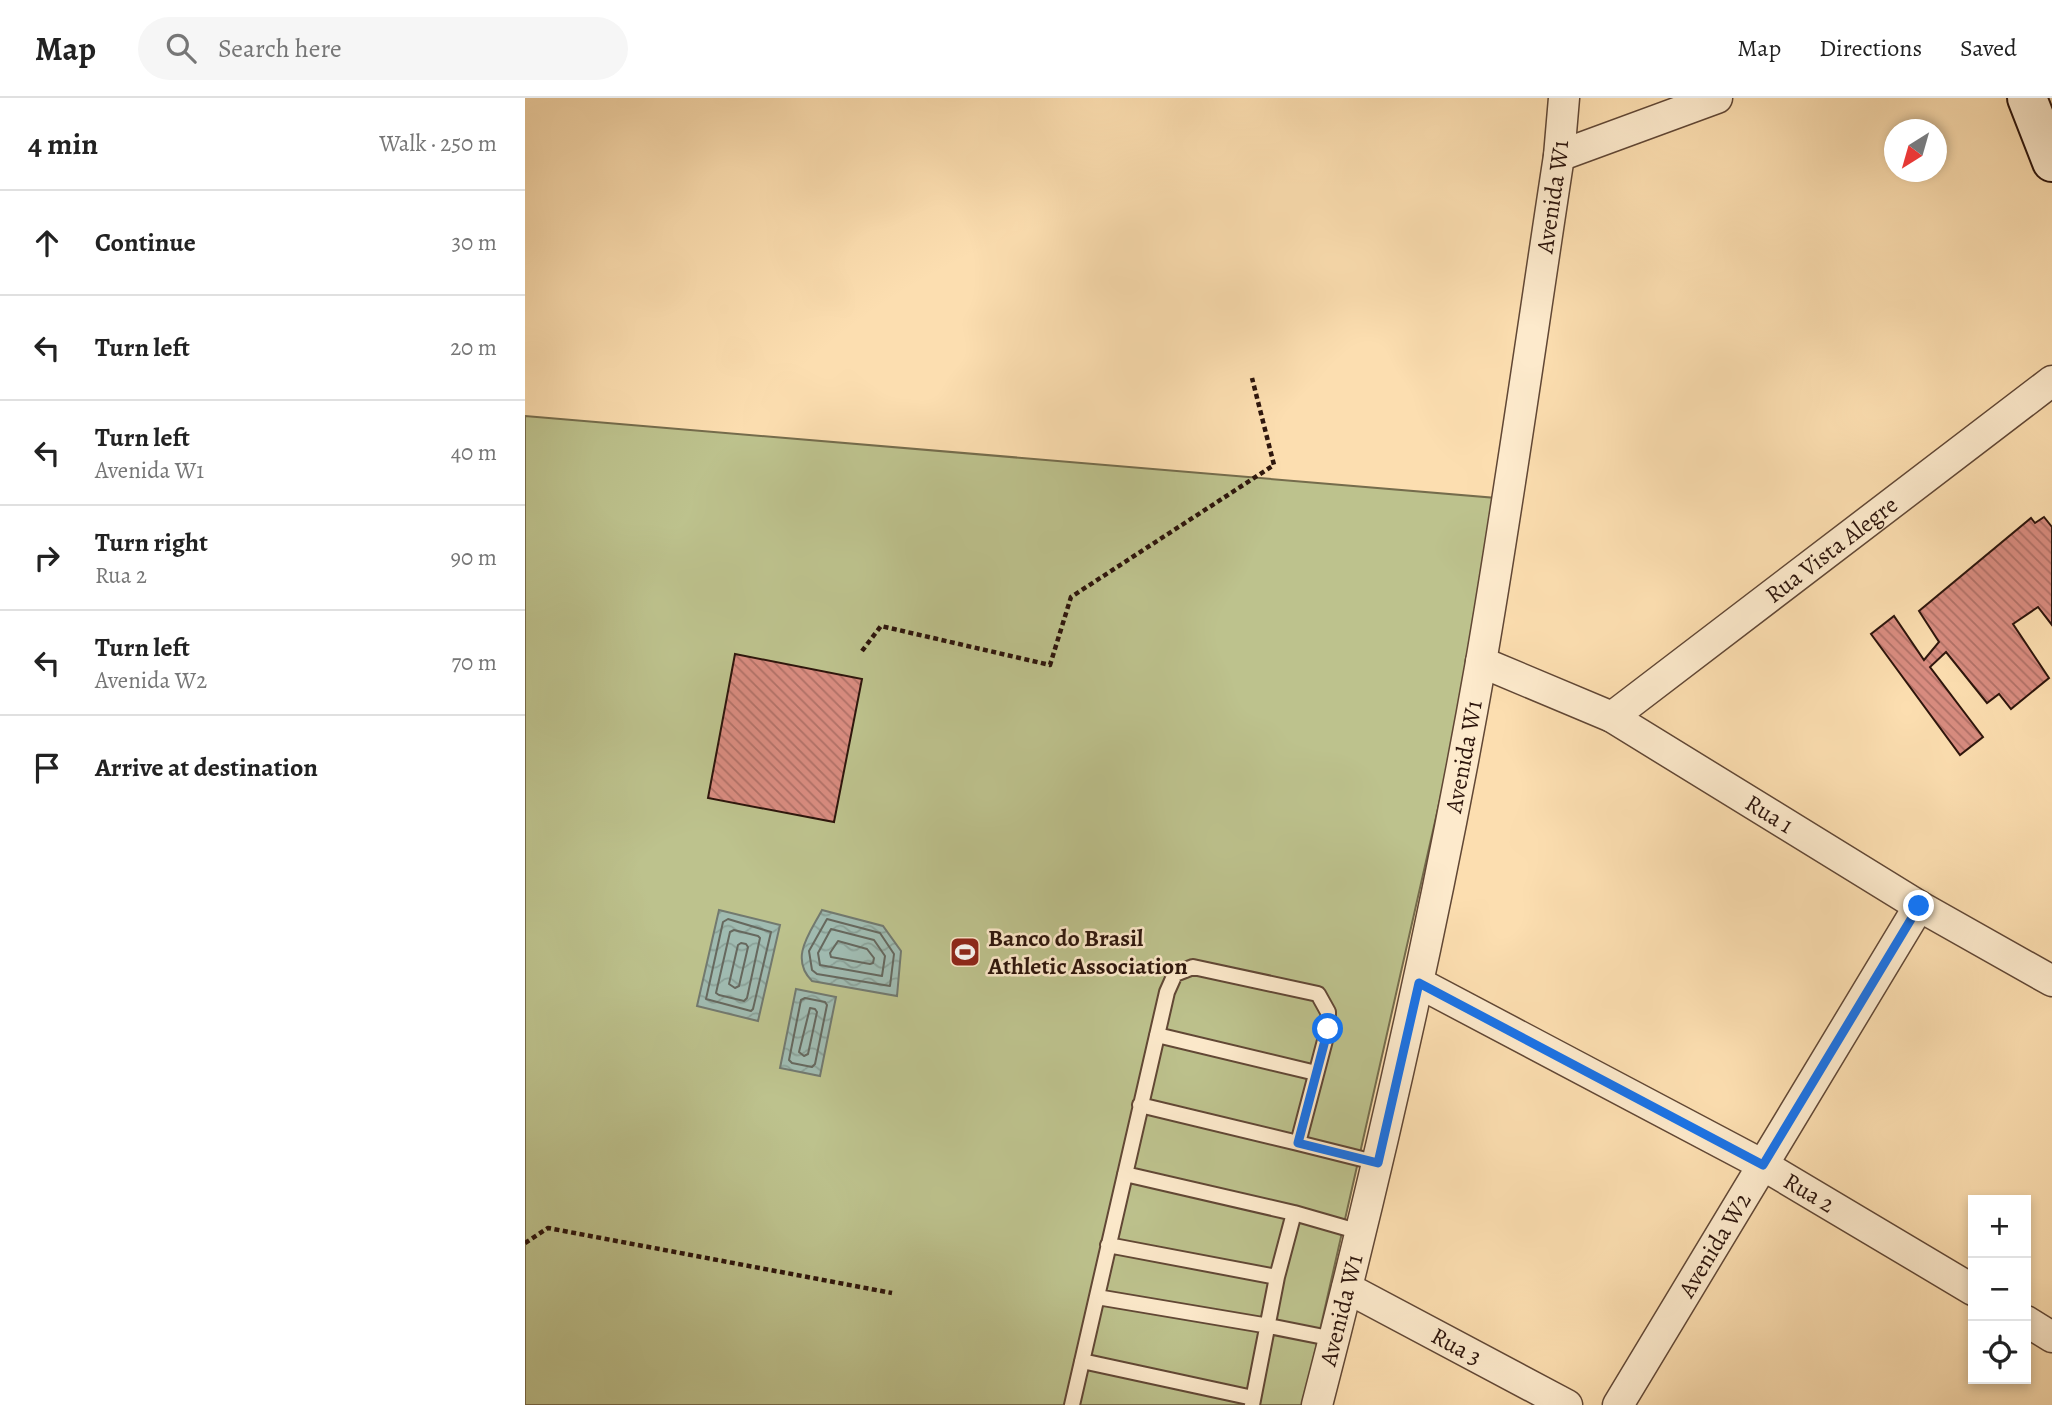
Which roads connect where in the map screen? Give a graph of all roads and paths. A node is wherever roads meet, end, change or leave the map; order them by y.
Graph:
1 (1564, 98) edge
2 (1717, 98) edge
3 (2027, 98) edge
4 (1559, 156) junction
5 (2052, 162) edge
6 (1252, 379) dead end
7 (2052, 381) edge
8 (862, 651) dead end
9 (1481, 662) junction
10 (1612, 717) junction
11 (1919, 906) junction
12 (2052, 981) edge
13 (1419, 983) junction
14 (1157, 1035) junction
15 (1316, 1073) junction
16 (1140, 1105) junction
17 (1298, 1143) junction
18 (1378, 1163) junction
19 (1763, 1165) junction
20 (1125, 1174) junction
21 (1294, 1213) junction
22 (1360, 1232) junction
23 (525, 1243) edge
24 (1108, 1245) junction
25 (1277, 1277) junction
26 (1968, 1287) edge
27 (1347, 1288) junction
28 (892, 1293) dead end
29 (1097, 1297) junction
30 (2031, 1324) edge
31 (1269, 1326) junction
32 (2052, 1337) edge
33 (1334, 1339) junction
34 (1082, 1361) junction
35 (1253, 1401) edge
36 (1072, 1405) edge
37 (1317, 1405) edge
38 (1567, 1405) edge
39 (1618, 1405) edge

1 - 4 street, Avenida W1
2 - 4 street
3 - 5 main road
4 - 9 street, Avenida W1
6 - 8 path
7 - 10 street, Rua Vista Alegre
9 - 10 street, Rua 1
9 - 13 street, Avenida W1
10 - 11 street, Rua 1
11 - 12 street, Rua 1
11 - 19 street, Avenida W2
13 - 18 street, Avenida W1
13 - 19 street, Rua 2
14 - 15 lane
14 - 15 lane
14 - 16 lane
15 - 17 lane
16 - 17 lane
16 - 20 lane
17 - 18 lane
18 - 22 street, Avenida W1
19 - 26 street, Rua 2
19 - 39 street, Avenida W2
20 - 21 lane
20 - 24 lane
21 - 22 lane
21 - 25 lane
22 - 27 street, Avenida W1
23 - 28 path
24 - 25 lane
24 - 29 lane
25 - 31 lane
27 - 33 street, Avenida W1
27 - 38 street, Rua 3
29 - 31 lane
29 - 34 lane
30 - 32 street
31 - 33 lane
31 - 35 lane
33 - 37 street, Avenida W1
34 - 35 lane
34 - 36 lane

